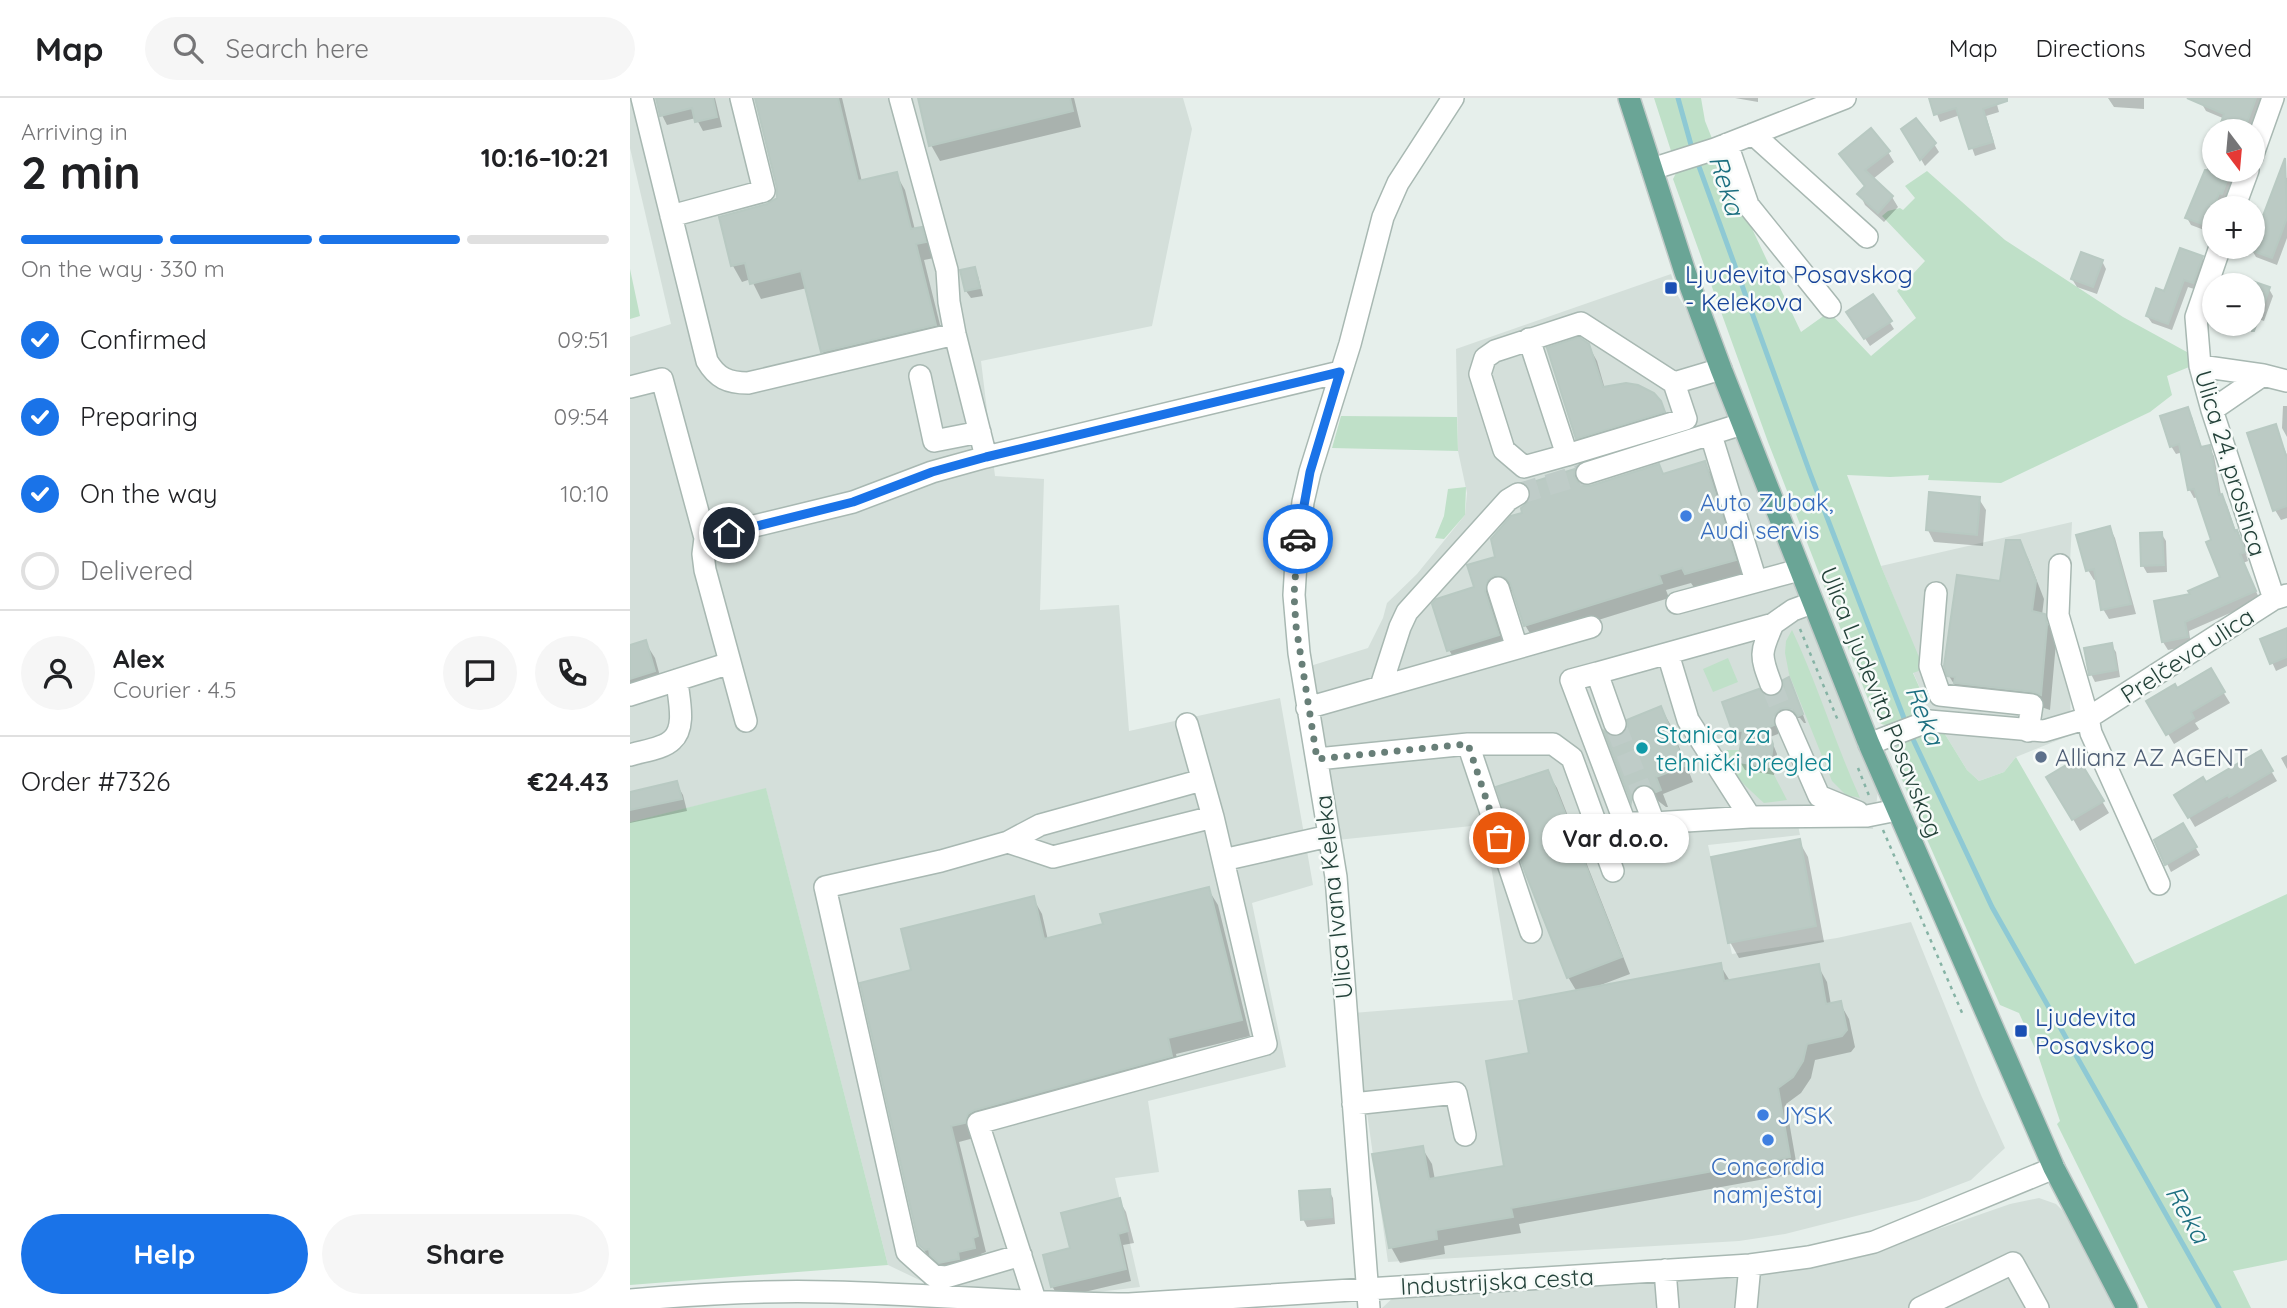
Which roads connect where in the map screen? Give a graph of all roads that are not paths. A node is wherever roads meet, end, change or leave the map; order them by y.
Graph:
1 (642, 98) edge
2 (741, 98) edge
3 (900, 98) edge
4 (1453, 98) edge
5 (1629, 98) edge
6 (1845, 98) edge
7 (2273, 98) edge
8 (2265, 120) edge
9 (1753, 134) junction
10 (1721, 146) junction
11 (1652, 169) junction
12 (671, 216) junction
13 (1867, 237) dead end
14 (2217, 259) edge
15 (1830, 307) dead end
16 (955, 334) junction
17 (1529, 339) junction
18 (2200, 366) junction
19 (1721, 369) junction
20 (1340, 372) junction
21 (2263, 375) junction
22 (920, 376) dead end
23 (2287, 381) edge
24 (1674, 383) junction
25 (630, 387) edge
26 (2212, 410) junction
27 (1742, 424) junction
28 (980, 432) junction
29 (1711, 435) junction
30 (1567, 454) junction
31 (986, 457) junction
32 (1587, 472) tunnel mouth
33 (1518, 494) tunnel mouth
34 (705, 538) junction
35 (2060, 565) dead end
36 (1799, 570) junction
37 (1756, 581) junction
38 (1498, 588) dead end
39 (1936, 593) dead end
40 (2281, 597) edge
41 (1677, 603) dead end
42 (1812, 603) junction
43 (1773, 624) junction
44 (1591, 627) dead end
45 (1517, 648) junction
46 (1668, 654) junction
47 (730, 663) junction
48 (1597, 673) junction
49 (677, 680) junction
50 (1771, 684) tunnel mouth
51 (1381, 686) junction
52 (630, 695) edge
53 (1307, 708) junction
54 (2088, 718) junction
55 (746, 720) dead end
56 (1786, 721) tunnel mouth
57 (1187, 724) dead end
58 (1615, 724) tunnel mouth
59 (2028, 731) junction
60 (1878, 740) junction
61 (1468, 744) junction
62 (630, 755) edge
63 (1317, 759) junction
64 (1202, 780) junction
65 (1644, 797) tunnel mouth
66 (1869, 808) junction
67 (1897, 810) junction
68 (1213, 817) junction
69 (1750, 817) junction
70 (1654, 823) junction
71 (1329, 835) junction
72 (1008, 842) junction
73 (1223, 860) junction
74 (1613, 871) dead end
75 (2159, 884) dead end
76 (1531, 932) dead end
77 (1353, 1104) junction
78 (1465, 1136) dead end
79 (2054, 1168) junction
80 (1021, 1255) junction
81 (1750, 1265) junction
82 (1665, 1270) junction
83 (1368, 1298) edge
84 (630, 1300) edge
85 (1036, 1303) junction
86 (1173, 1305) edge
87 (1668, 1308) edge
88 (1746, 1308) edge
89 (1920, 1308) edge
90 (2038, 1308) edge
91 (2127, 1308) edge

1 - 12 street
2 - 12 street
3 - 16 street
4 - 20 street, Ulica Ivana Keleka
5 - 11 main road, Ulica Ljudevita Posavskog
6 - 9 street
7 - 8 street
9 - 10 street
9 - 13 street
10 - 11 street
10 - 15 street
11 - 19 main road, Ulica Ljudevita Posavskog
12 - 16 street
14 - 18 street, Ulica 24. prosinca
16 - 28 street
17 - 24 street
17 - 30 street
17 - 30 street
18 - 21 street
18 - 26 street, Ulica 24. prosinca
19 - 24 street
19 - 27 main road, Ulica Ljudevita Posavskog
20 - 31 street
20 - 53 street, Ulica Ivana Keleka
21 - 23 street
21 - 26 street
22 - 28 street
24 - 30 street
25 - 34 street
26 - 40 street, Ulica 24. prosinca
27 - 29 street
27 - 36 main road, Ulica Ljudevita Posavskog
28 - 31 street
29 - 32 street
29 - 37 street
31 - 34 street
33 - 51 street
34 - 47 street
35 - 54 street, Prelčeva ulica
36 - 37 street
36 - 42 main road, Ulica Ljudevita Posavskog
37 - 41 street
38 - 45 street
39 - 59 street
40 - 54 street, Prelčeva ulica
42 - 43 street
42 - 60 main road, Ulica Ljudevita Posavskog
43 - 46 street
43 - 50 street
44 - 45 street
45 - 51 street
46 - 48 street
46 - 69 street
47 - 49 street
47 - 55 street
48 - 58 street
48 - 70 street
49 - 52 street
49 - 62 street
51 - 53 street
53 - 63 street, Ulica Ivana Keleka
54 - 59 street, Prelčeva ulica
54 - 75 street, Prelčeva ulica
56 - 66 street
57 - 64 street
59 - 60 street, Prelčeva ulica
60 - 67 main road, Ulica Ljudevita Posavskog
61 - 63 street
61 - 74 street
61 - 76 street
63 - 71 street, Ulica Ivana Keleka
64 - 68 street
64 - 72 street
65 - 70 street
66 - 67 street
66 - 69 street
67 - 79 main road, Ulica Ljudevita Posavskog
68 - 72 street
68 - 73 street
69 - 70 street
71 - 73 street
71 - 77 street, Ulica Ivana Keleka
72 - 80 street
73 - 80 street
77 - 78 street
77 - 83 street, Ulica Ivana Keleka
79 - 81 street, Industrijska cesta
79 - 91 main road, Ulica Ljudevita Posavskog
80 - 85 street
81 - 82 street, Industrijska cesta
81 - 88 street
82 - 83 street, Industrijska cesta
82 - 87 street
83 - 86 street, Industrijska cesta
84 - 85 street, Industrijska cesta
85 - 86 street, Industrijska cesta
89 - 90 street

